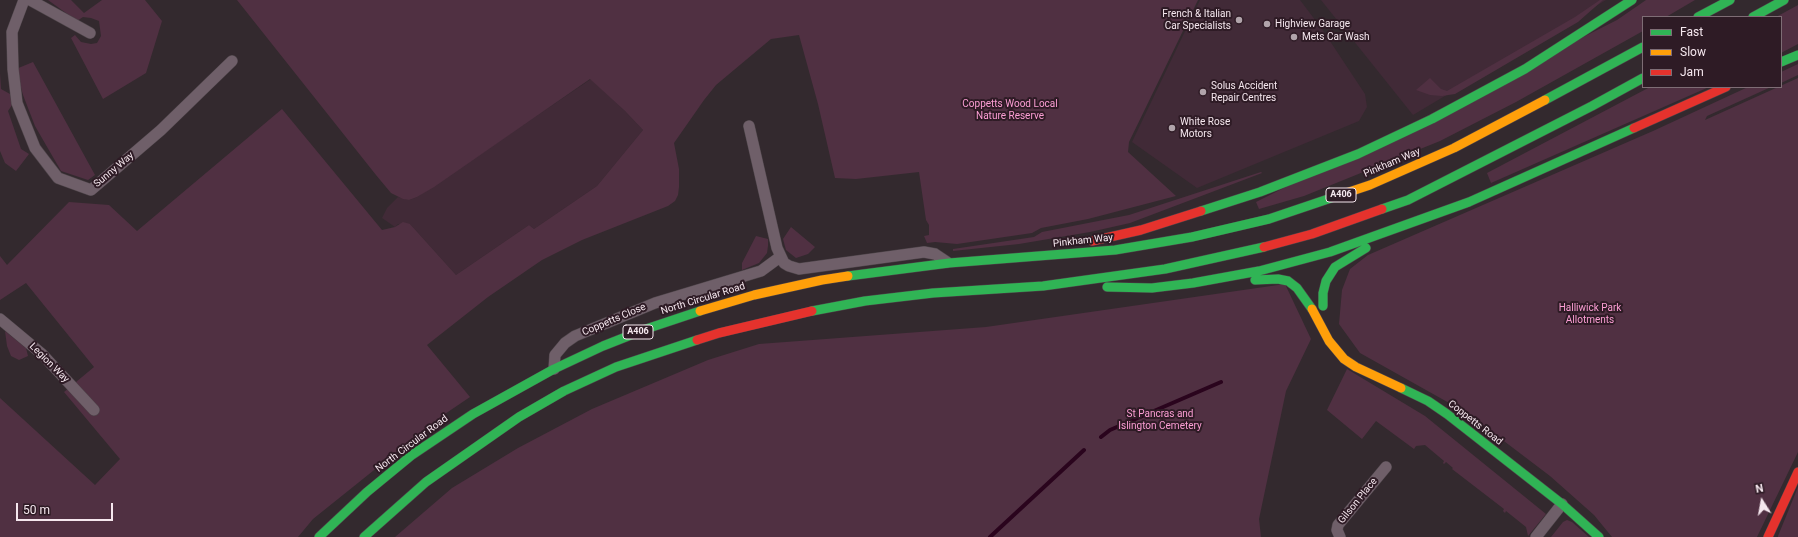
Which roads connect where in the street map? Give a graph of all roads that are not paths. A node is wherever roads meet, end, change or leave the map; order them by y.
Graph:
1 (24, 0) edge
2 (30, 0) edge
3 (1632, 0) edge
4 (1730, 0) edge
5 (1784, 0) edge
6 (1700, 16) edge
7 (1755, 16) edge
8 (90, 33) dead end
9 (1642, 48) edge
10 (1798, 55) edge
11 (232, 62) dead end
12 (1782, 62) edge
13 (1642, 79) edge
14 (1724, 88) edge
15 (749, 126) dead end
16 (1393, 231) junction
17 (780, 257) junction
18 (1012, 259) junction
19 (949, 264) junction
20 (1193, 283) junction
21 (1043, 286) junction
22 (0, 319) edge
23 (1329, 341) junction
24 (554, 369) junction
25 (94, 410) dead end
26 (1386, 467) dead end
27 (1798, 472) edge
28 (1562, 504) junction
29 (319, 537) edge
30 (364, 537) edge
31 (1340, 537) edge
32 (1536, 537) edge
33 (1599, 537) edge
34 (1768, 537) edge

1 - 11 street, Sunny Way
2 - 8 street
3 - 18 main road, A406
4 - 6 main road
5 - 7 main road
9 - 18 main road, Pinkham Way / A406
10 - 12 main road
13 - 21 main road
14 - 16 main road
15 - 17 street
16 - 20 main road
16 - 23 main road, Coppetts Road
17 - 19 street
17 - 24 street, Coppetts Close
18 - 19 main road, North Circular Road / A406
19 - 24 main road, North Circular Road / A406
20 - 21 main road
20 - 23 main road, Coppetts Road
21 - 30 main road
22 - 25 street, Legion Way
23 - 28 main road, Coppetts Road
24 - 29 main road, North Circular Road / A406
26 - 31 street, Gilson Place
27 - 34 main road
28 - 32 street
28 - 33 main road, Coppetts Road

